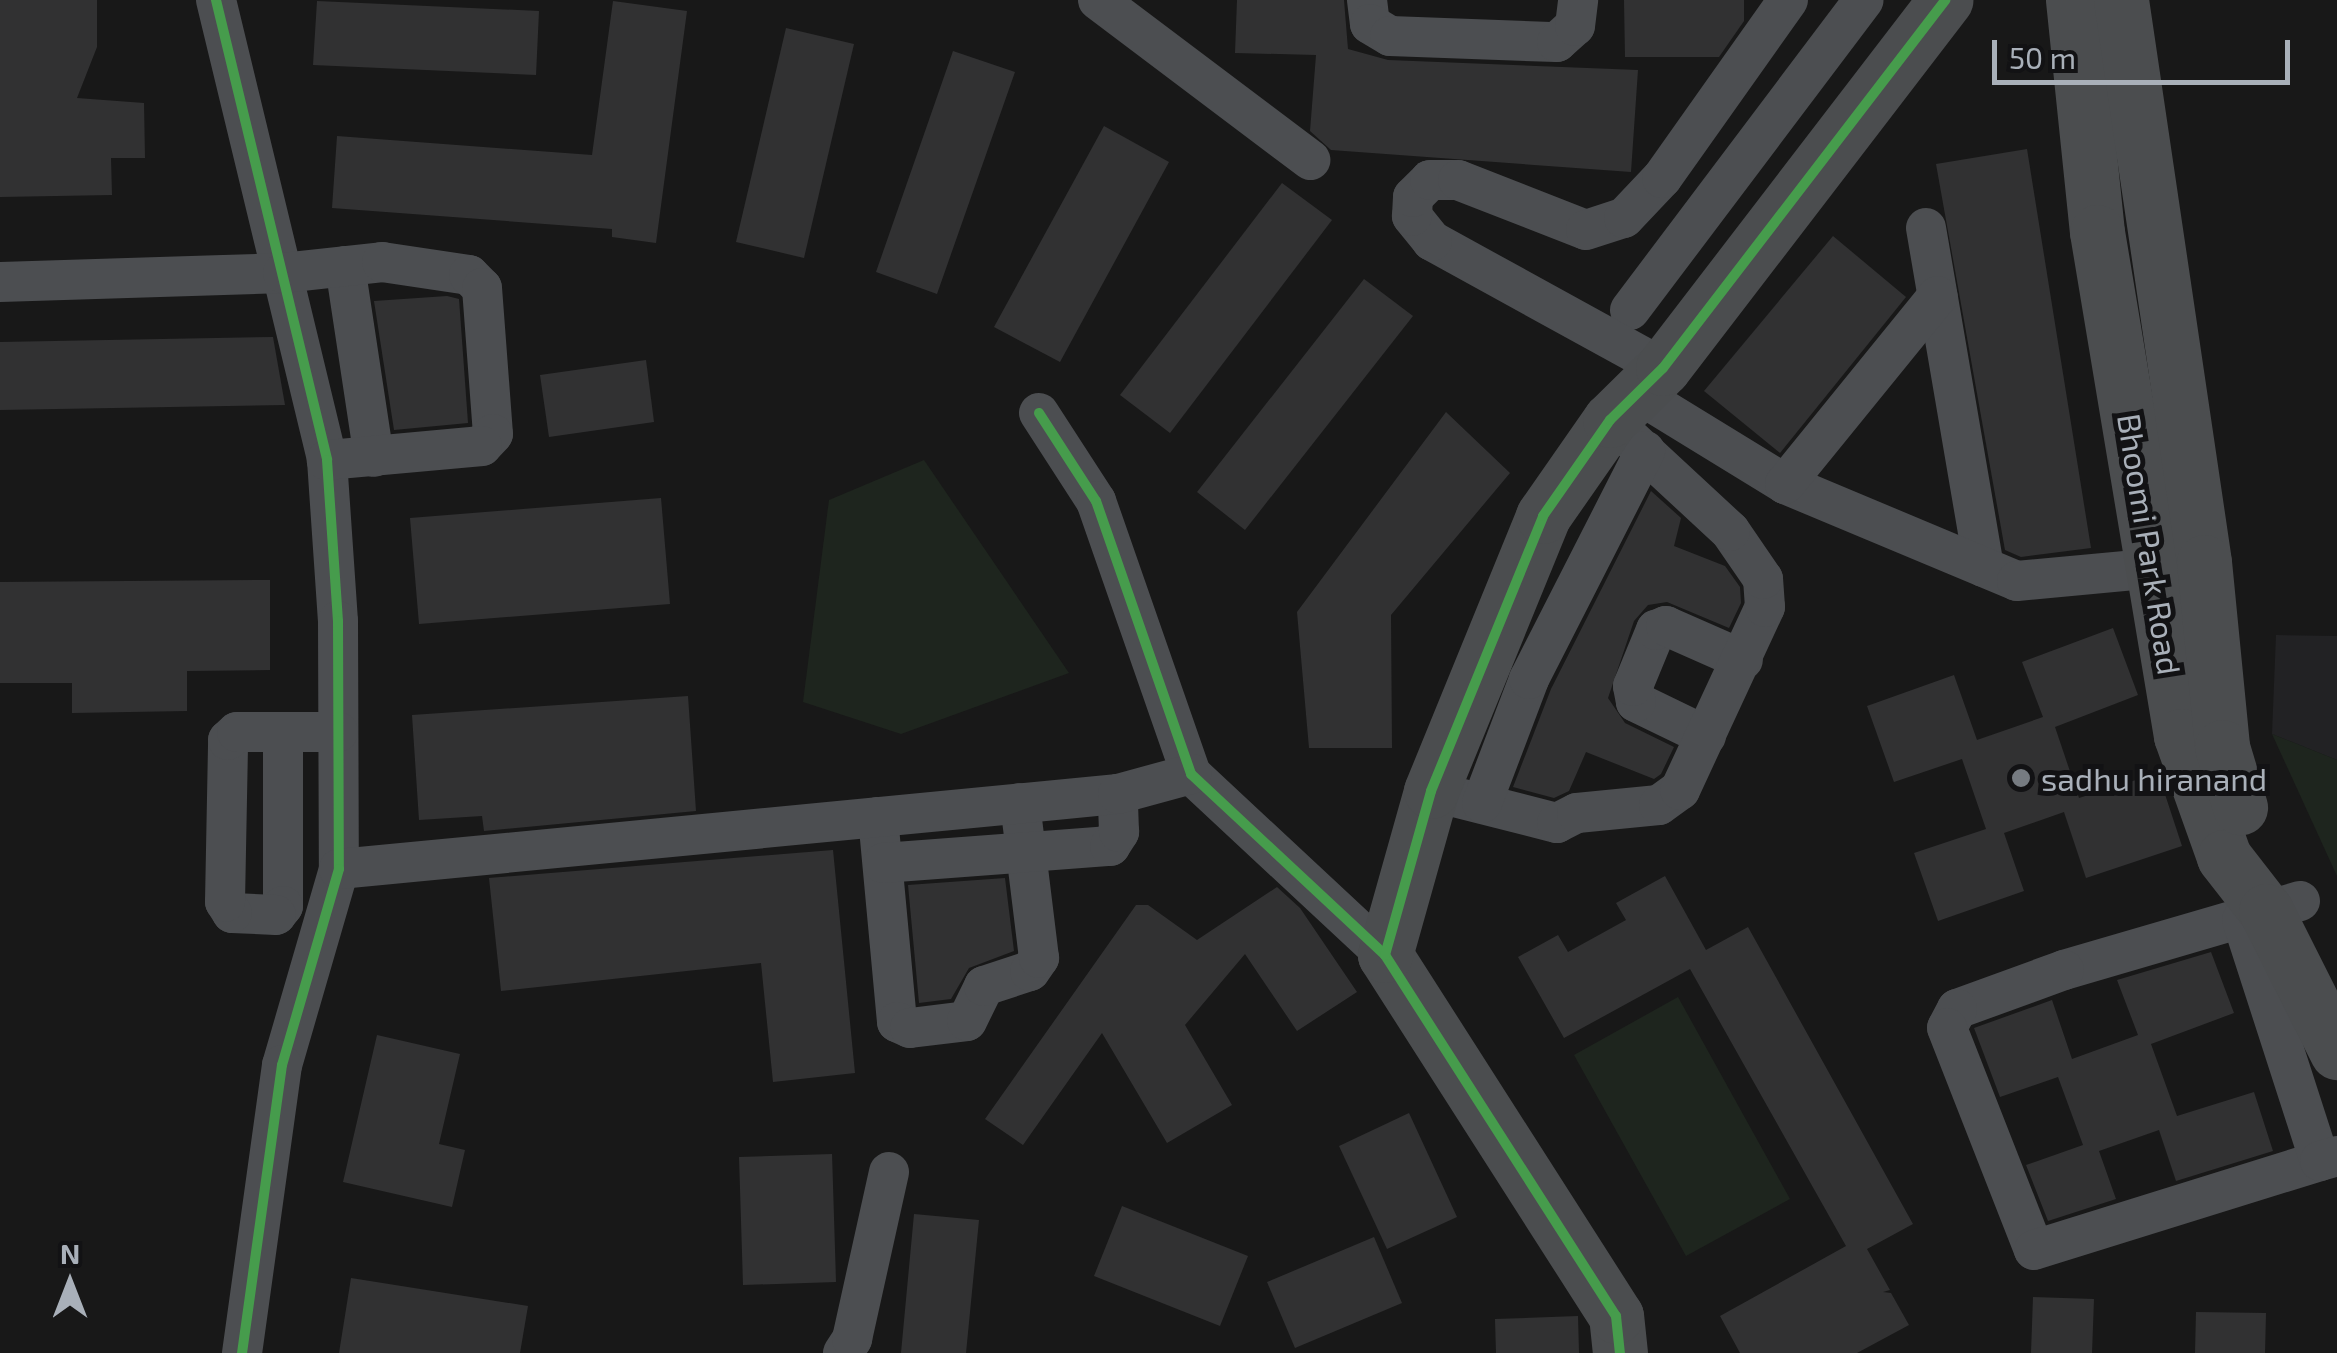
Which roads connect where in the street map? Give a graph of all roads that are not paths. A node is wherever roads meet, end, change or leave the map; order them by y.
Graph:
1 (216, 0) edge
2 (1098, 0) edge
3 (1367, 0) edge
4 (1578, 0) edge
5 (1788, 0) edge
6 (1864, 0) edge
7 (1946, 0) edge
8 (2073, 0) edge
9 (2121, 0) edge
10 (1310, 160) dead end
11 (1926, 228) dead end
12 (345, 266) junction
13 (284, 273) junction
14 (0, 282) edge
15 (1938, 296) junction
16 (1647, 394) junction
17 (1039, 413) dead end
18 (374, 457) junction
19 (327, 460) junction
20 (1784, 484) junction
21 (2180, 566) junction
22 (1984, 567) junction
23 (1743, 660) junction
24 (284, 732) dead end
25 (338, 732) junction
26 (1706, 736) junction
27 (1191, 774) junction
28 (1118, 794) junction
29 (1456, 797) junction
30 (1020, 803) junction
31 (878, 817) junction
32 (1027, 852) junction
33 (882, 863) junction
34 (339, 869) junction
35 (2269, 911) junction
36 (1385, 956) junction
37 (2337, 976) edge
38 (2337, 1052) edge
39 (2329, 1158) edge
40 (890, 1172) dead end
41 (242, 1353) edge
42 (842, 1353) edge
43 (1620, 1353) edge

1 - 13 street
2 - 10 street
3 - 4 street
5 - 16 street
6 - 16 street
7 - 16 main road
8 - 21 main road, Bhoomi Park Road
9 - 21 main road
11 - 15 street
12 - 13 street
12 - 18 street
12 - 18 street
13 - 14 street
13 - 19 street
15 - 20 street
15 - 22 street
16 - 20 street
16 - 23 street
16 - 29 main road
17 - 27 street
18 - 19 street
19 - 25 street
20 - 22 street
21 - 22 street
21 - 35 main road
23 - 26 street
23 - 26 street
24 - 25 street
25 - 34 street
26 - 29 street
27 - 28 street
27 - 36 street
28 - 30 street
28 - 32 street
29 - 36 main road
30 - 31 street
30 - 32 street
30 - 32 street
31 - 33 street
31 - 34 street
32 - 33 street
32 - 33 street
34 - 41 street
35 - 37 main road
35 - 38 main road
35 - 39 street
35 - 39 street
36 - 43 main road
40 - 42 street

